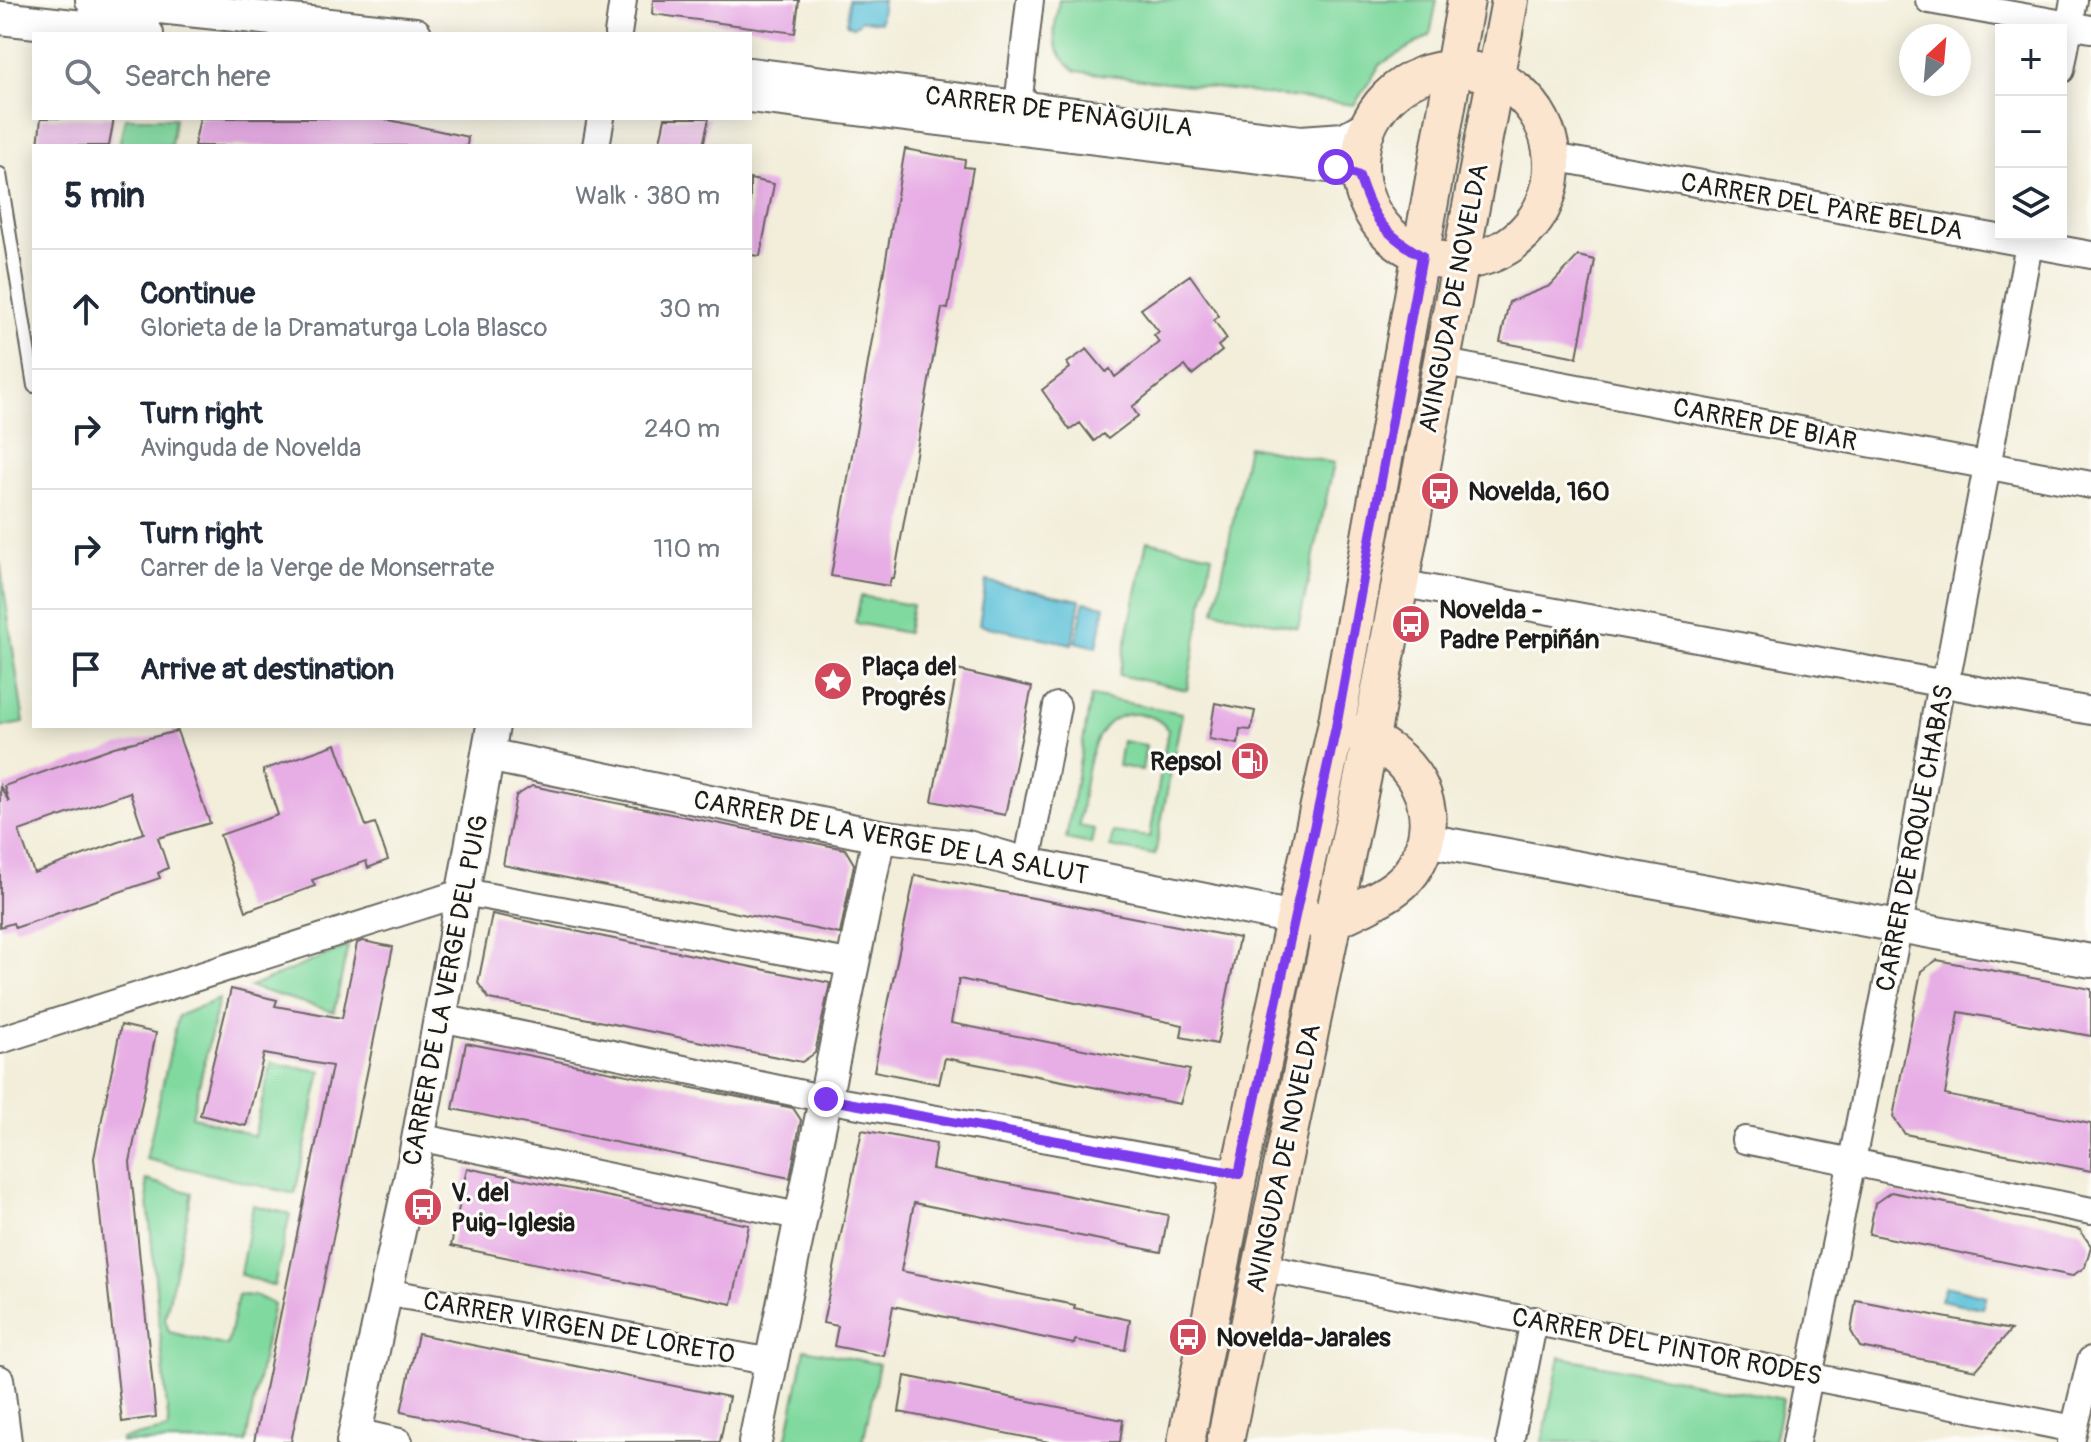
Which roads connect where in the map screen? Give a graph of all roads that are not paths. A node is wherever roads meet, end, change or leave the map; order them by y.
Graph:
1 (92, 0) edge
2 (623, 0) edge
3 (1030, 0) edge
4 (1466, 0) edge
5 (1510, 0) edge
6 (1929, 0) edge
7 (0, 18) edge
8 (2078, 18) edge
9 (129, 32) edge
10 (396, 32) edge
11 (618, 32) edge
12 (2067, 52) edge
13 (1452, 67) junction
14 (752, 74) edge
15 (1496, 76) junction
16 (752, 96) edge
17 (1016, 118) junction
18 (601, 120) edge
19 (1366, 127) junction
20 (596, 144) edge
21 (1553, 157) junction
22 (0, 174) edge
23 (1359, 176) junction
24 (1995, 233) edge
25 (2030, 240) edge
26 (2034, 240) edge
27 (2091, 255) edge
28 (1422, 256) junction
29 (1458, 262) junction
30 (1440, 362) junction
31 (32, 374) edge
32 (1985, 465) junction
33 (2091, 485) edge
34 (1399, 583) junction
35 (1941, 682) junction
36 (1057, 706) dead end
37 (2091, 711) edge
38 (1336, 727) junction
39 (1371, 737) junction
40 (491, 741) edge
41 (879, 836) junction
42 (1425, 840) junction
43 (1027, 864) junction
44 (464, 892) junction
45 (1294, 918) junction
46 (1333, 921) junction
47 (1898, 927) junction
48 (2091, 961) edge
49 (854, 964) junction
50 (441, 1018) junction
51 (0, 1040) edge
52 (826, 1099) junction
53 (418, 1137) junction
54 (1745, 1140) dead end
55 (1850, 1164) junction
56 (1239, 1174) junction
57 (2091, 1211) edge
58 (803, 1217) junction
59 (1260, 1267) junction
60 (385, 1292) junction
61 (1534, 1320) junction
62 (2091, 1360) edge
63 (772, 1362) junction
64 (1809, 1374) junction
65 (0, 1379) edge
66 (2072, 1436) edge
67 (354, 1437) edge
68 (8, 1442) edge
69 (399, 1442) edge
70 (755, 1442) edge
71 (1186, 1442) edge
72 (1225, 1442) edge
73 (1510, 1442) edge
74 (1796, 1442) edge

1 - 10 street
2 - 11 street
3 - 17 street
4 - 13 main road, AVINGUDA DE NOVELDA
5 - 15 main road, AVINGUDA DE NOVELDA
6 - 8 street
7 - 9 street
8 - 12 street
13 - 15 main road
13 - 19 main road
13 - 28 main road, AVINGUDA DE NOVELDA
14 - 17 street, CARRER DE PENÀGUILA
15 - 21 main road
15 - 29 main road, AVINGUDA DE NOVELDA
16 - 17 street, CARRER DE PENÀGUILA
17 - 19 street, CARRER DE PENÀGUILA
17 - 23 street, CARRER DE PENÀGUILA
18 - 20 street
19 - 23 main road
21 - 24 street, CARRER DEL PARE BELDA
21 - 29 main road
22 - 31 lane
23 - 28 main road
25 - 32 street, CARRER DE ROQUE CHABAS
26 - 27 street, CARRER DEL PARE BELDA
28 - 29 main road
28 - 38 main road, AVINGUDA DE NOVELDA
29 - 30 main road, AVINGUDA DE NOVELDA
30 - 32 street, CARRER DE BIAR
30 - 34 main road, AVINGUDA DE NOVELDA
32 - 33 street, CARRER DE BIAR
32 - 35 street, CARRER DE ROQUE CHABAS
34 - 35 street
34 - 39 main road, AVINGUDA DE NOVELDA
35 - 37 street
35 - 47 street, CARRER DE ROQUE CHABAS
36 - 43 street
38 - 39 main road
38 - 45 main road, AVINGUDA DE NOVELDA
39 - 42 main road
39 - 46 main road, AVINGUDA DE NOVELDA
40 - 41 street, CARRER DE LA VERGE DE LA SALUT
40 - 44 street, CARRER DE LA VERGE DEL PUIG
41 - 43 street, CARRER DE LA VERGE DE LA SALUT
41 - 49 street
42 - 46 main road
42 - 47 street
43 - 45 street, CARRER DE LA VERGE DE LA SALUT
44 - 49 street
44 - 50 street, CARRER DE LA VERGE DEL PUIG
44 - 51 street
45 - 46 main road
45 - 56 main road, AVINGUDA DE NOVELDA
46 - 59 main road, AVINGUDA DE NOVELDA
47 - 48 street
47 - 55 street, CARRER DE ROQUE CHABAS
49 - 52 street
50 - 52 street
50 - 53 street, CARRER DE LA VERGE DEL PUIG
52 - 56 street
52 - 58 street
53 - 58 street
53 - 60 street, CARRER DE LA VERGE DEL PUIG
54 - 55 street
55 - 57 street
55 - 64 street, CARRER DE ROQUE CHABAS
56 - 71 main road, AVINGUDA DE NOVELDA
58 - 63 street
59 - 61 street, CARRER DEL PINTOR RODES
59 - 72 main road, AVINGUDA DE NOVELDA
60 - 63 street, CARRER VIRGEN DE LORETO
60 - 67 street, CARRER DE LA VERGE DEL PUIG
61 - 64 street, CARRER DEL PINTOR RODES
61 - 73 street
62 - 66 street
63 - 70 street
64 - 66 street, CARRER DEL PINTOR RODES
64 - 74 street, CARRER DE ROQUE CHABAS
65 - 68 street
67 - 69 street

